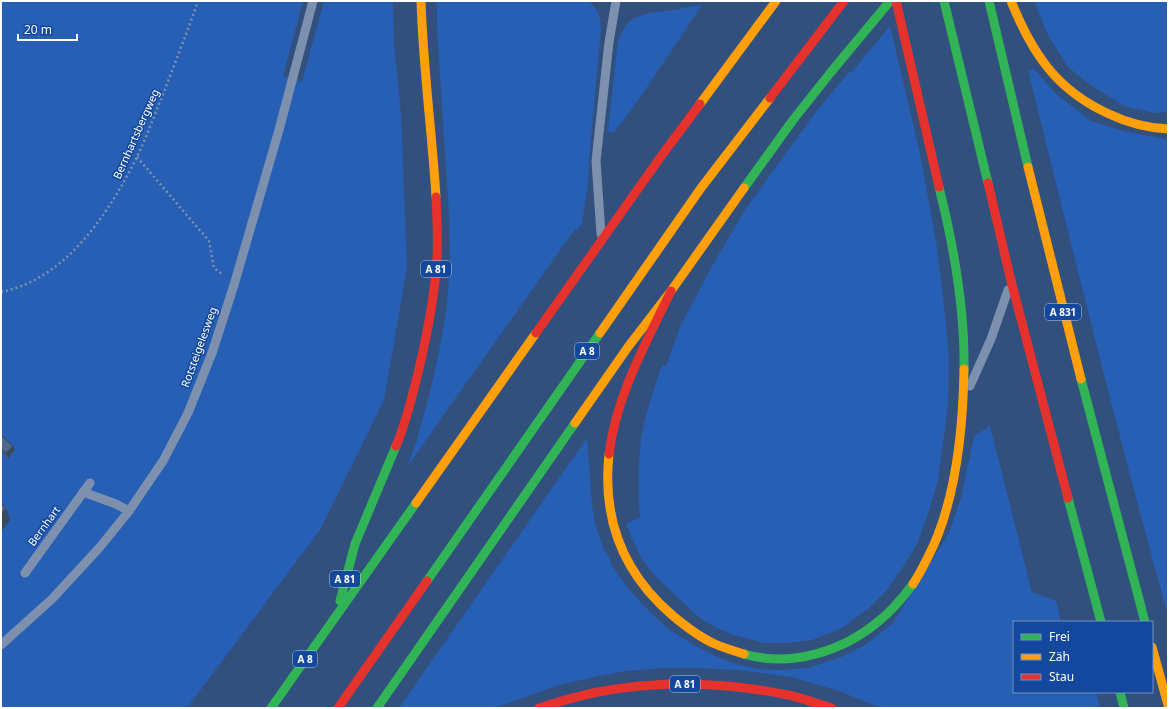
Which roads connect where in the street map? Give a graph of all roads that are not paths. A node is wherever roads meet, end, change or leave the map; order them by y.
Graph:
1 (313, 1) edge
2 (421, 1) edge
3 (616, 1) edge
4 (776, 1) edge
5 (844, 1) edge
6 (890, 1) edge
7 (896, 1) edge
8 (944, 1) edge
9 (988, 1) edge
10 (1011, 1) edge
11 (1168, 129) edge
12 (602, 241) junction
13 (1011, 281) junction
14 (671, 291) junction
15 (963, 402) junction
16 (90, 483) dead end
17 (84, 492) junction
18 (129, 510) junction
19 (25, 573) dead end
20 (336, 615) junction
21 (1101, 621) edge
22 (1145, 621) edge
23 (1, 645) edge
24 (1153, 651) edge
25 (1120, 693) edge
26 (1168, 705) edge
27 (271, 708) edge
28 (338, 708) edge
29 (377, 708) edge
30 (539, 708) edge
31 (832, 708) edge
32 (1124, 708) edge

1 - 18 lane, Rotsteigelesweg
2 - 20 highway, A 81
3 - 12 lane
4 - 12 highway, A 8
5 - 28 highway, A 8
6 - 14 highway
7 - 15 highway
8 - 13 highway
9 - 22 highway, A 831
10 - 11 highway
12 - 20 highway, A 8
13 - 15 lane
13 - 21 highway
14 - 15 highway
14 - 29 highway
16 - 17 lane, Bernhart
17 - 18 lane
17 - 19 lane, Bernhart
18 - 23 lane, Rotsteigelesweg
20 - 27 highway, A 8
24 - 26 highway
25 - 32 highway
30 - 31 highway, A 81

